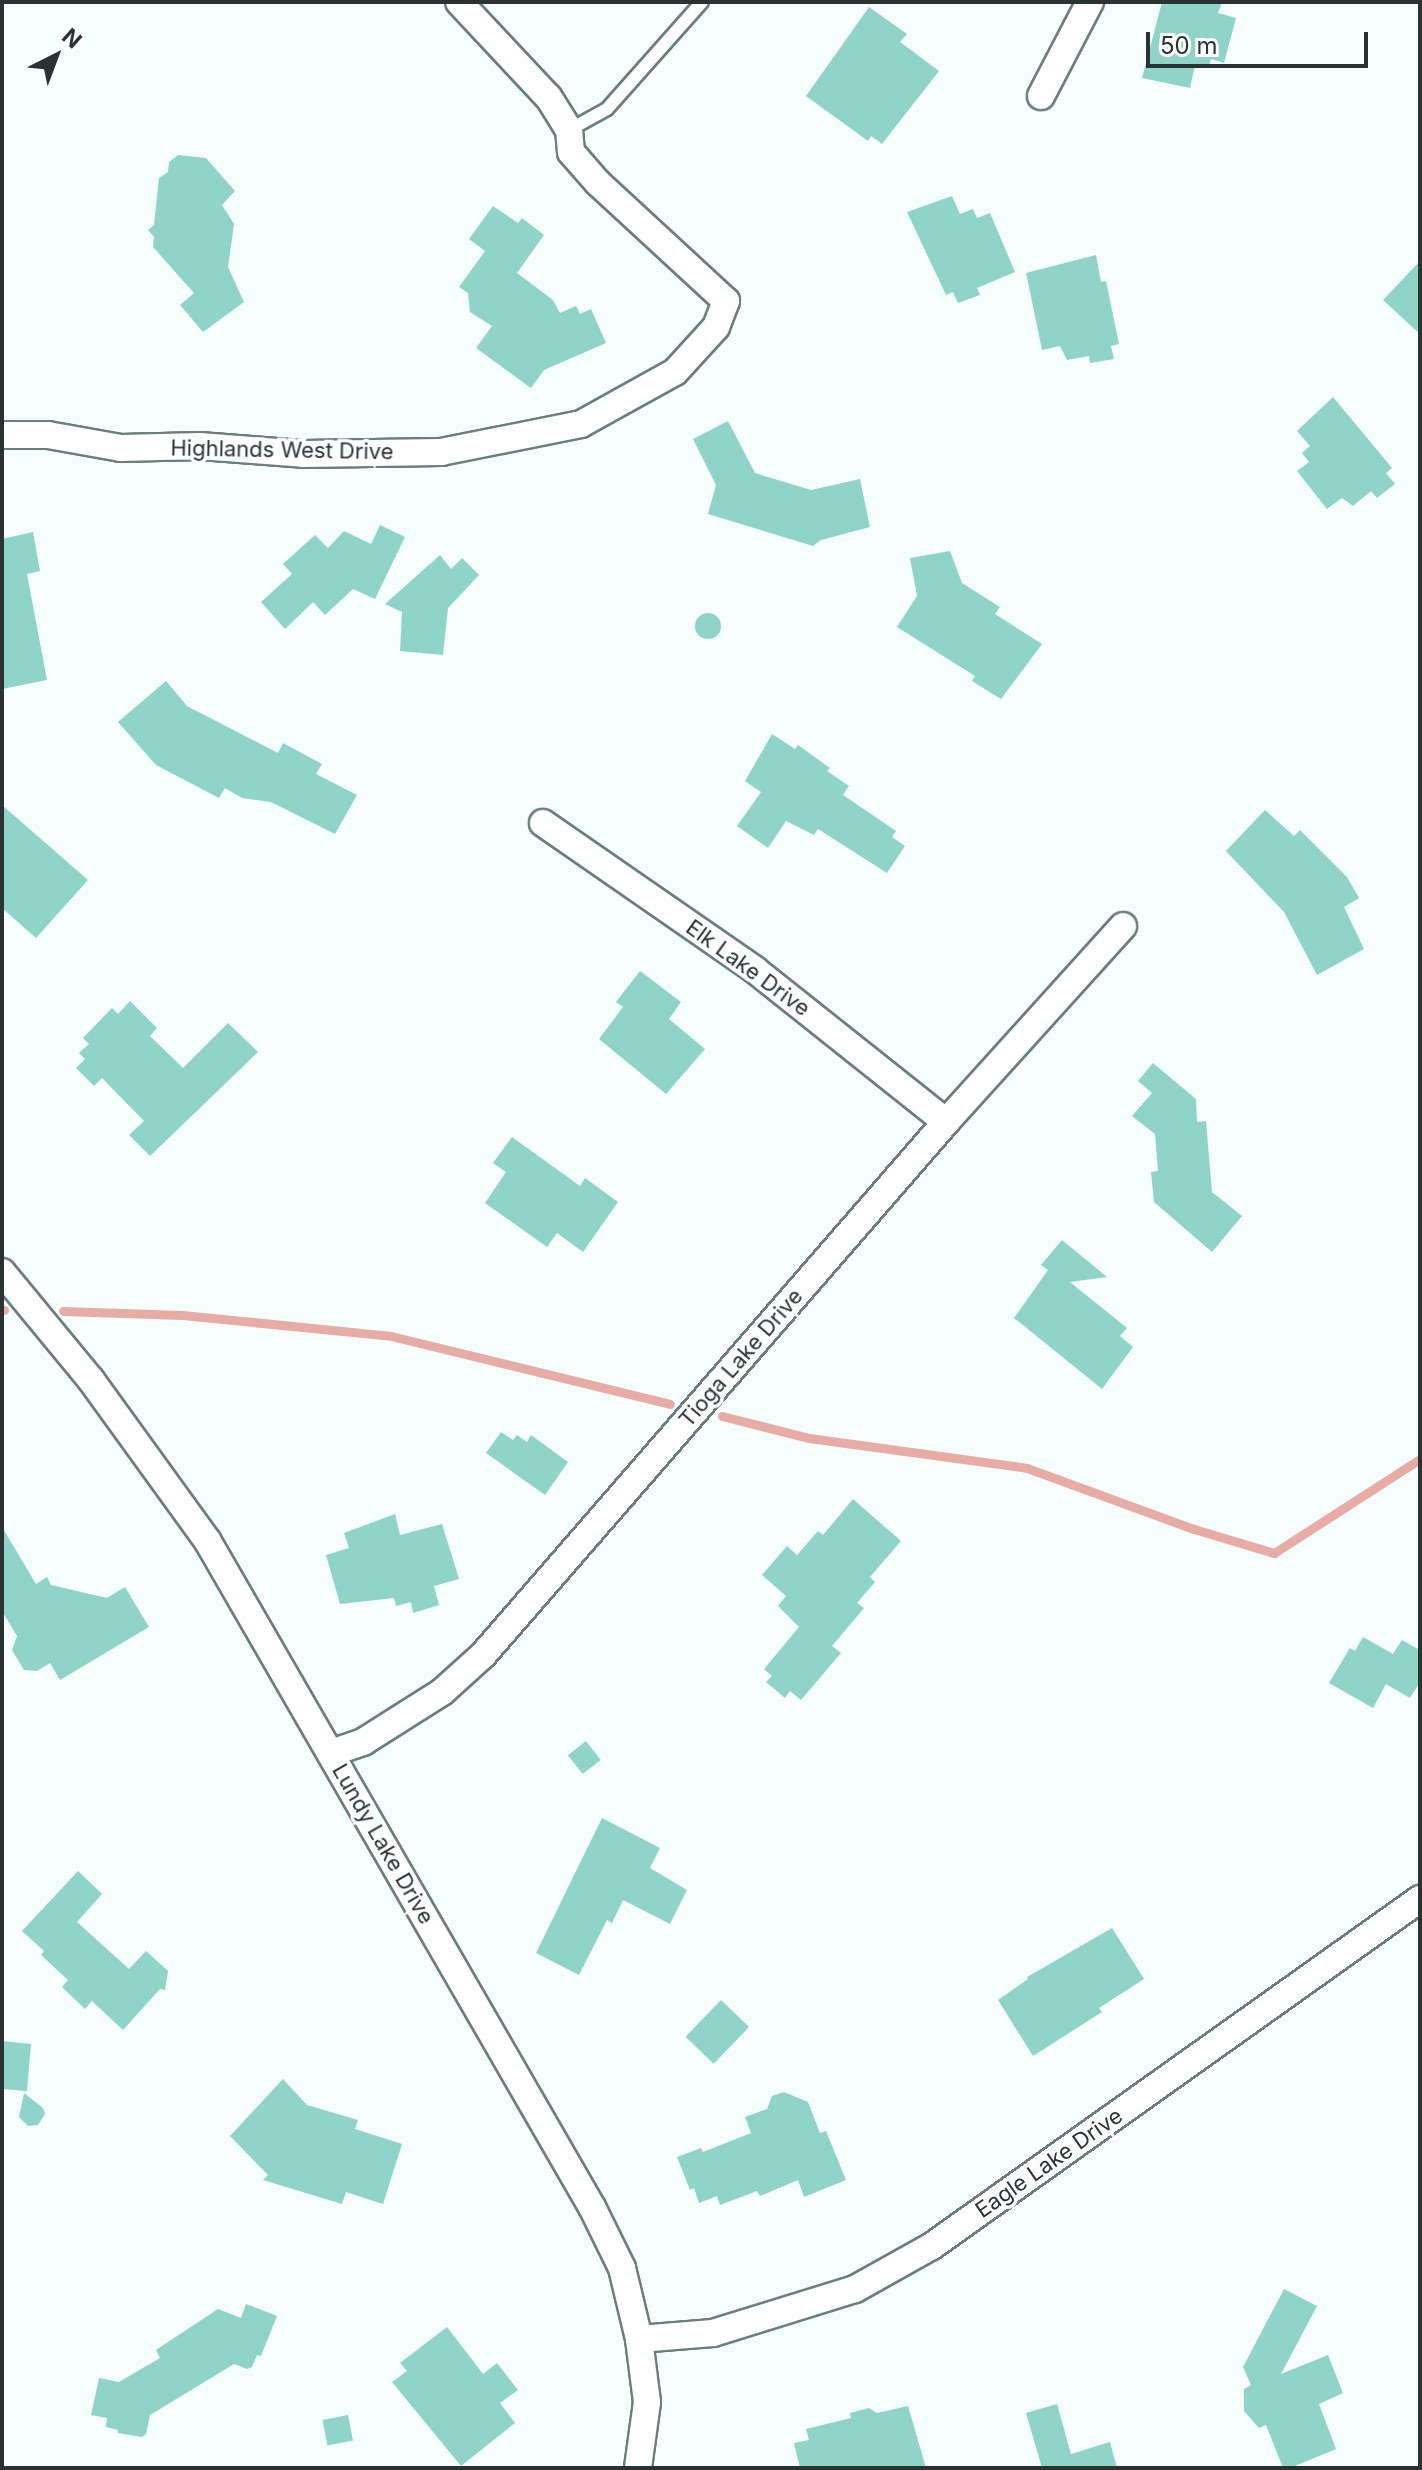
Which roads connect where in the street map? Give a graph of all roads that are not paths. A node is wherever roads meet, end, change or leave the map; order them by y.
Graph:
1 (459, 2) edge
2 (702, 2) edge
3 (1090, 2) edge
4 (1041, 96) dead end
5 (570, 141) junction
6 (2, 435) edge
7 (543, 823) dead end
8 (1123, 926) dead end
9 (946, 1122) junction
10 (2, 1272) edge
11 (331, 1753) junction
12 (1420, 1899) edge
13 (639, 2339) junction
14 (638, 2468) edge

1 - 5 street
2 - 5 lane
3 - 4 street
5 - 6 street, Highlands West Drive
7 - 9 street, Elk Lake Drive
8 - 9 street, Tioga Lake Drive
9 - 11 street, Tioga Lake Drive
10 - 11 street, Lundy Lake Drive
11 - 13 street, Lundy Lake Drive
12 - 13 street, Eagle Lake Drive
13 - 14 street, Lundy Lake Drive

